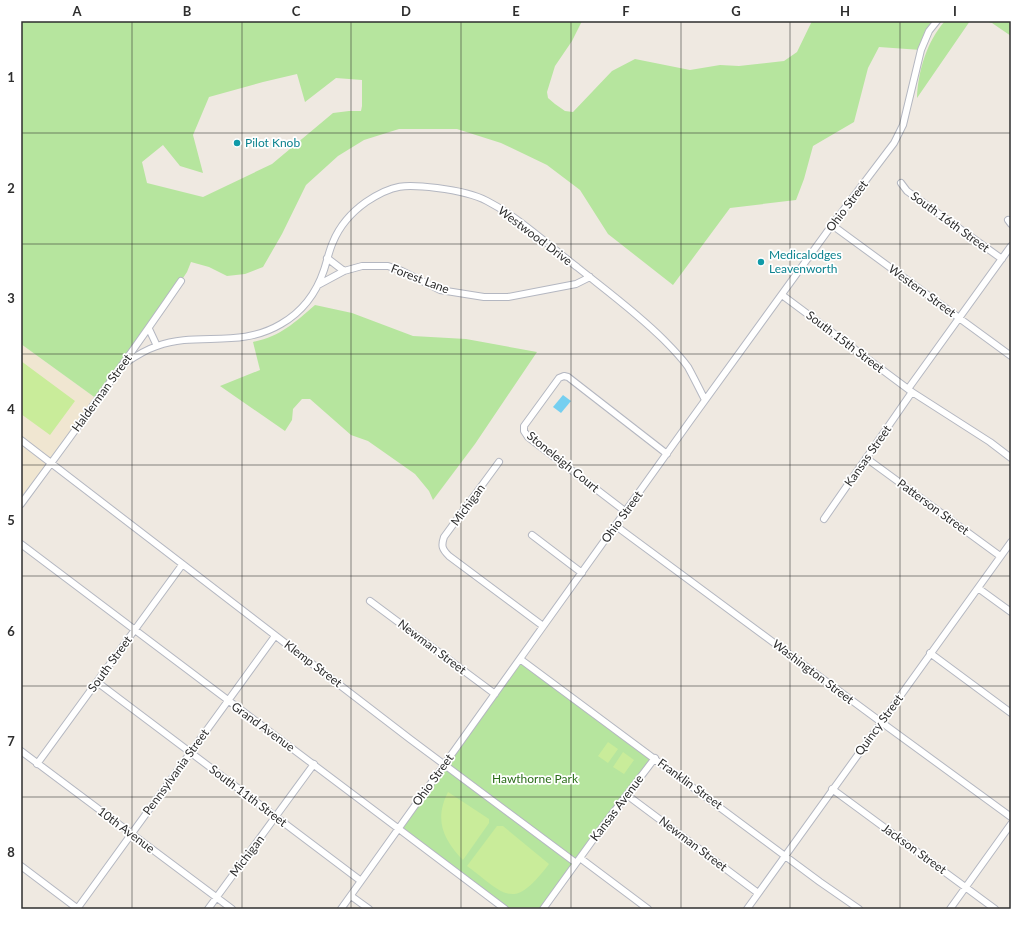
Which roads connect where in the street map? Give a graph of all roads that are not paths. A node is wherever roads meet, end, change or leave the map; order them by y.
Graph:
1 (938, 21) edge
2 (901, 183) dead end
3 (832, 225) junction
4 (1011, 246) edge
5 (327, 258) junction
6 (1002, 259) junction
7 (344, 270) junction
8 (590, 277) junction
9 (181, 281) dead end
10 (318, 285) junction
11 (782, 295) junction
12 (959, 318) junction
13 (148, 329) junction
14 (158, 346) junction
15 (1011, 356) edge
16 (124, 364) junction
17 (910, 391) junction
18 (705, 400) junction
19 (21, 440) edge
20 (667, 454) junction
21 (866, 458) junction
22 (1011, 458) edge
23 (499, 462) dead end
24 (52, 463) junction
25 (21, 504) edge
26 (626, 512) junction
27 (824, 519) dead end
28 (616, 526) junction
29 (532, 535) dead end
30 (1011, 542) edge
31 (21, 544) edge
32 (1000, 556) junction
33 (182, 565) junction
34 (582, 573) junction
35 (978, 588) junction
36 (370, 601) dead end
37 (1011, 612) edge
38 (543, 626) junction
39 (134, 630) junction
40 (275, 636) junction
41 (930, 653) junction
42 (520, 659) junction
43 (97, 682) junction
44 (495, 694) junction
45 (227, 700) junction
46 (1011, 713) edge
47 (881, 722) junction
48 (21, 751) edge
49 (190, 752) junction
50 (655, 758) junction
51 (37, 764) junction
52 (314, 764) junction
53 (445, 764) junction
54 (832, 789) junction
55 (627, 795) junction
56 (276, 817) junction
57 (1011, 817) edge
58 (1011, 824) edge
59 (399, 828) junction
60 (132, 834) junction
61 (786, 855) junction
62 (580, 858) junction
63 (576, 863) junction
64 (21, 866) edge
65 (360, 881) junction
66 (966, 887) junction
67 (758, 893) junction
68 (351, 896) junction
69 (216, 897) junction
70 (851, 903) junction
71 (77, 909) edge
72 (208, 909) edge
73 (232, 909) edge
74 (341, 909) edge
75 (369, 909) edge
76 (505, 909) edge
77 (543, 909) edge
78 (648, 909) edge
79 (747, 909) edge
80 (847, 909) edge
81 (859, 909) edge
82 (950, 909) edge
83 (995, 909) edge

1 - 3 street, Ohio Street
2 - 6 street, South 16th Street
3 - 11 street, Ohio Street
3 - 12 street, Western Street
4 - 6 street, Kansas Street
5 - 7 street
5 - 8 street, Westwood Drive
5 - 10 street, Westwood Drive
6 - 12 street, Kansas Street
7 - 8 street, Forest Lane
7 - 10 street, Forest Lane
8 - 18 street, Westwood Drive
9 - 13 street, Halderman Street
10 - 14 street, Westwood Drive
11 - 17 street, South 15th Street
11 - 18 street, Ohio Street
12 - 15 street, Western Street
12 - 17 street, Kansas Street
13 - 14 street
13 - 16 street, Halderman Street
14 - 16 street, Westwood Drive
16 - 24 street, Halderman Street
17 - 21 street, Kansas Street
17 - 22 street, South 15th Street
18 - 20 street, Ohio Street
19 - 24 street
20 - 26 street, Ohio Street
20 - 26 street, Stoneleigh Court
21 - 27 street, Kansas Street
21 - 32 street, Patterson Street
23 - 38 street, Michigan
24 - 25 street, Halderman Street
24 - 33 street, Klemp Street
26 - 28 street, Ohio Street
28 - 34 street, Ohio Street
28 - 47 street, Washington Street
29 - 34 street
30 - 32 street, Quincy Street
31 - 39 street, Grand Avenue
32 - 35 street, Quincy Street
33 - 39 street, South Street
33 - 40 street, Klemp Street
34 - 38 street, Ohio Street
35 - 37 street
35 - 41 street, Quincy Street
36 - 44 street, Newman Street
38 - 42 street, Ohio Street
39 - 43 street, South Street
39 - 45 street, Grand Avenue
40 - 45 street, Pennsylvania Street
40 - 53 street, Klemp Street
41 - 46 street
41 - 47 street, Quincy Street
42 - 44 street, Ohio Street
42 - 50 street, Franklin Street
43 - 49 street, South 11th Street
43 - 51 street, South Street
44 - 53 street, Ohio Street
45 - 49 street, Pennsylvania Street
45 - 52 street, Grand Avenue
47 - 54 street, Quincy Street
47 - 57 street, Washington Street
48 - 51 street, 10th Avenue
49 - 56 street, South 11th Street
49 - 60 street, Pennsylvania Street
50 - 55 street, Kansas Avenue
50 - 61 street, Franklin Street
51 - 60 street, 10th Avenue
52 - 56 street, Michigan
52 - 59 street, Grand Avenue
53 - 59 street, Ohio Street
53 - 63 street, Klemp Street
54 - 61 street, Quincy Street
54 - 66 street, Jackson Street
55 - 62 street, Kansas Avenue
55 - 67 street, Newman Street
56 - 65 street, South 11th Street
56 - 69 street, Michigan
58 - 66 street
59 - 65 street, Ohio Street
59 - 76 street, Grand Avenue
60 - 69 street, 10th Avenue
60 - 71 street, Pennsylvania Street
61 - 67 street, Quincy Street
61 - 70 street, Franklin Street
62 - 63 street
62 - 78 street
63 - 77 street
64 - 71 street
65 - 68 street, Ohio Street
66 - 82 street
66 - 83 street, Jackson Street
67 - 79 street, Quincy Street
68 - 74 street, Ohio Street
68 - 75 street
69 - 72 street, Michigan
69 - 73 street, 10th Avenue
70 - 80 street
70 - 81 street, Franklin Street

